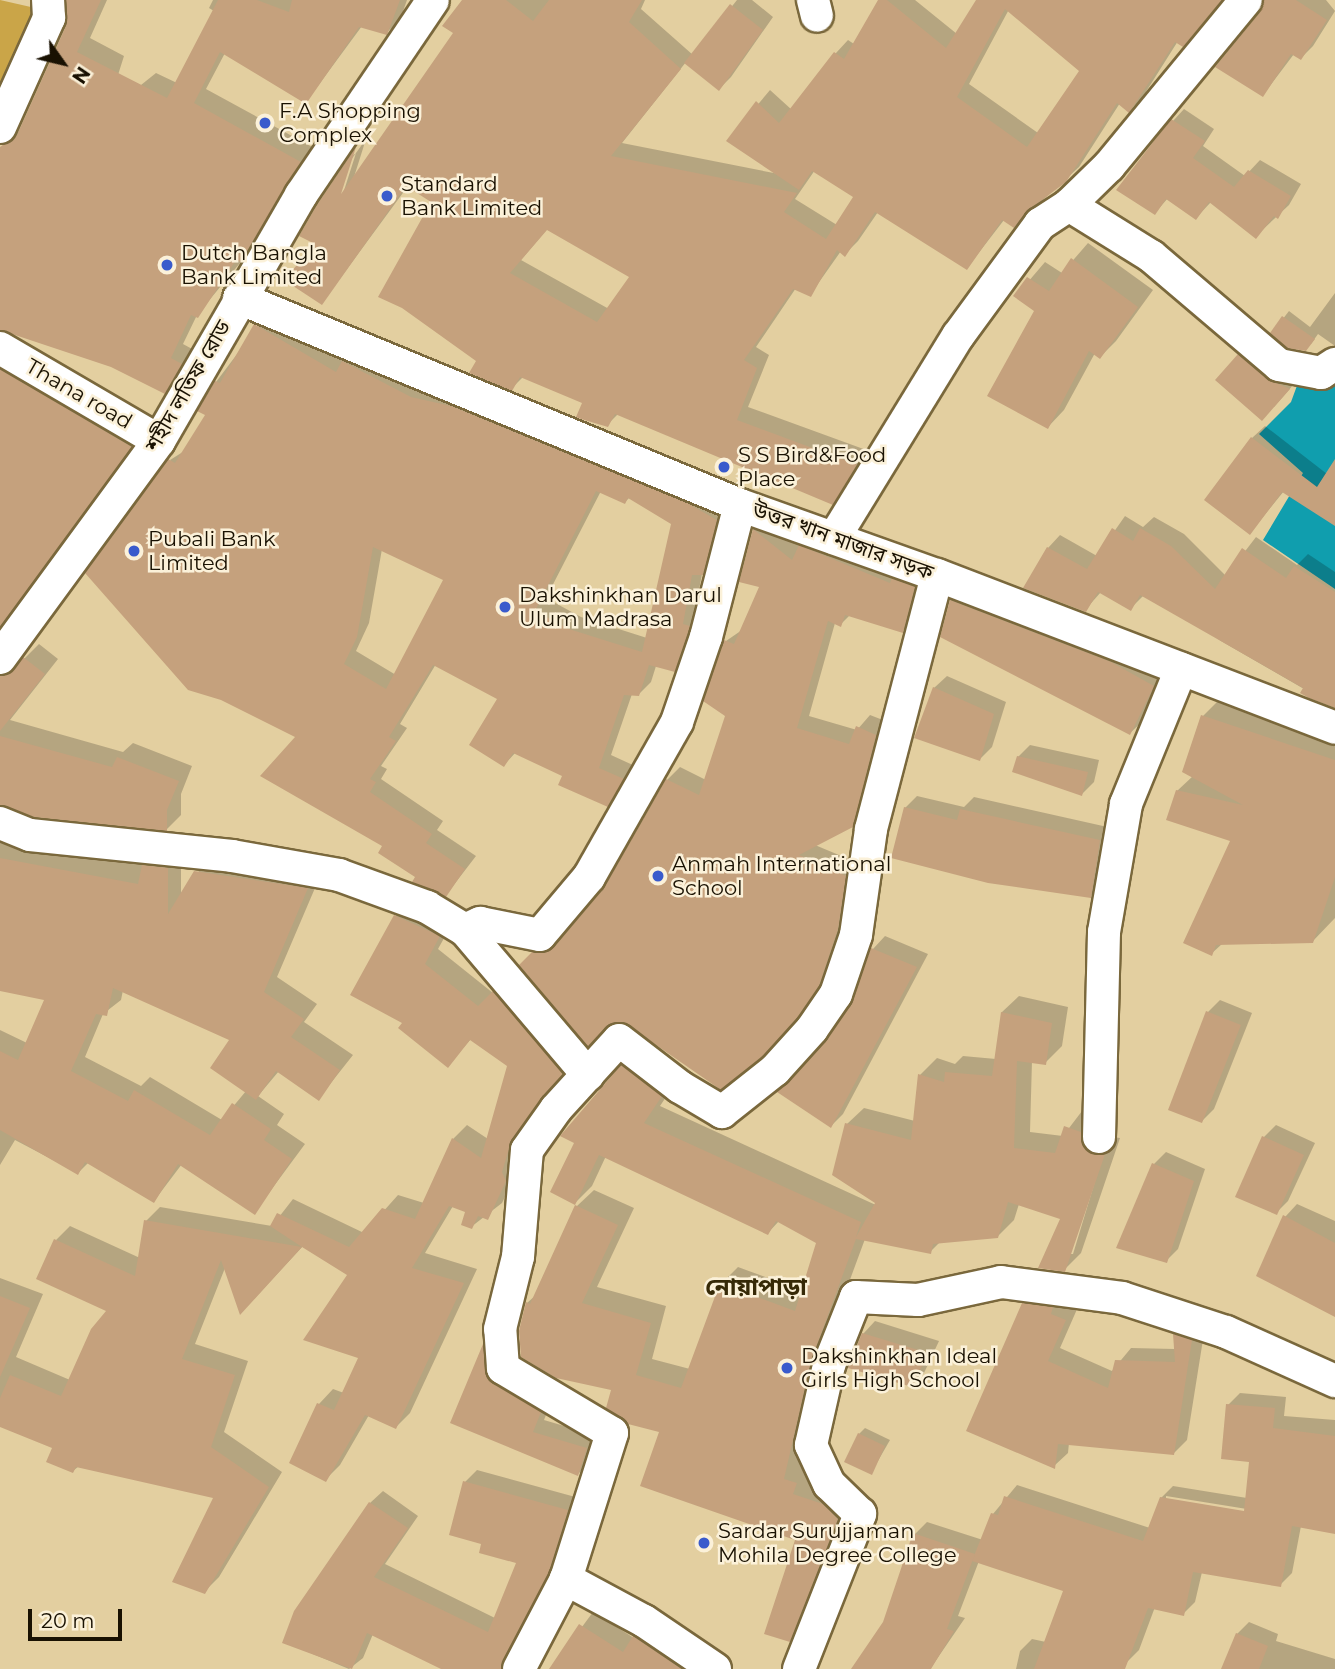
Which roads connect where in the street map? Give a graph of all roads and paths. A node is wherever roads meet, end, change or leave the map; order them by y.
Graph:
1 (48, 0) edge
2 (433, 0) edge
3 (1246, 0) edge
4 (0, 127) edge
5 (1069, 205) junction
6 (239, 298) junction
7 (0, 348) edge
8 (1335, 364) edge
9 (159, 441) junction
10 (740, 505) junction
11 (834, 538) junction
12 (937, 575) junction
13 (0, 658) edge
14 (1181, 669) junction
15 (1335, 728) edge
16 (0, 822) edge
17 (465, 930) junction
18 (588, 1075) junction
19 (1099, 1138) dead end
20 (1335, 1381) edge
21 (566, 1579) junction
22 (519, 1669) edge
23 (715, 1669) edge
24 (799, 1669) edge

1 - 4 street
2 - 6 street, শহীদ লতিফ রোড
3 - 5 street
5 - 8 street
5 - 11 street
6 - 9 street, শহীদ লতিফ রোড
6 - 10 street, উত্তর খান মাজার সড়ক
7 - 9 street, Thana road
9 - 13 street, শহীদ লতিফ রোড
10 - 11 street, উত্তর খান মাজার সড়ক
10 - 17 street
11 - 12 street, উত্তর খান মাজার সড়ক
12 - 14 street, উত্তর খান মাজার সড়ক
12 - 18 street
14 - 15 street, উত্তর খান মাজার সড়ক
14 - 19 street
16 - 17 street
17 - 18 street
18 - 21 street
20 - 24 street
21 - 22 street
21 - 23 street

